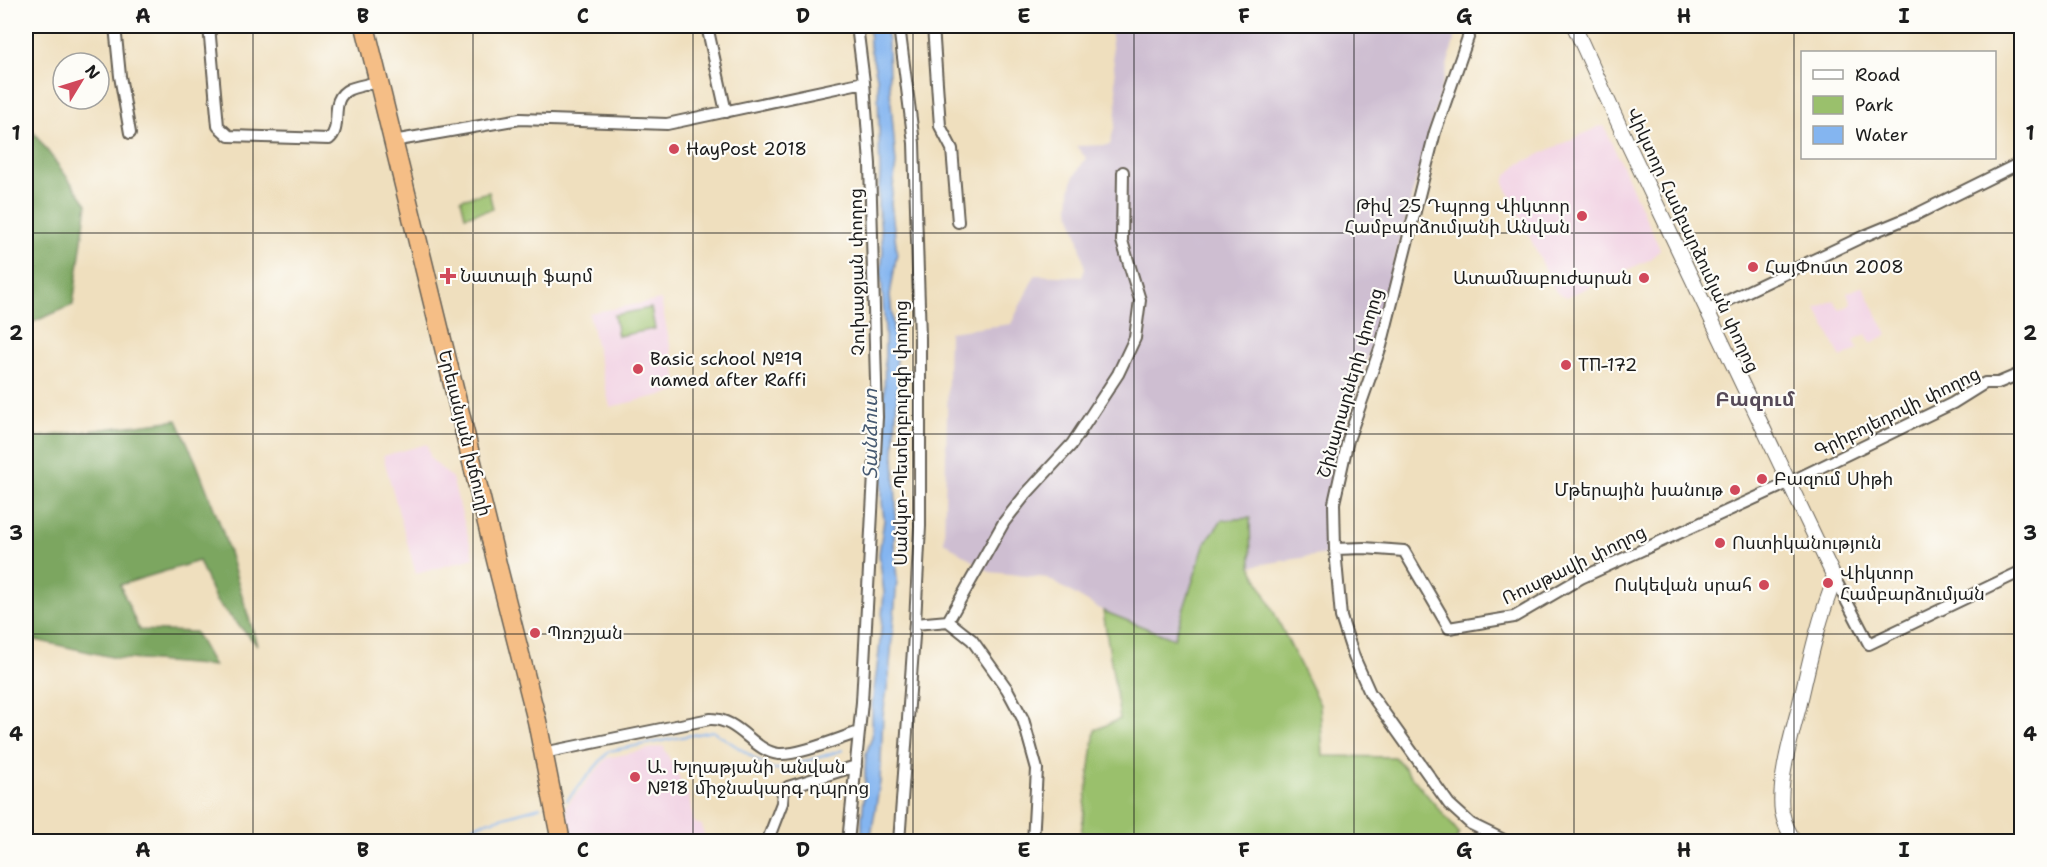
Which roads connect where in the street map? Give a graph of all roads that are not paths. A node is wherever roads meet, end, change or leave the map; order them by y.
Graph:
1 (115, 26) edge
2 (209, 26) edge
3 (365, 26) edge
4 (707, 26) edge
5 (857, 26) edge
6 (899, 26) edge
7 (933, 26) edge
8 (1472, 26) edge
9 (1574, 26) edge
10 (378, 82) junction
11 (864, 82) junction
12 (726, 112) junction
13 (130, 133) dead end
14 (393, 141) junction
15 (2022, 162) edge
16 (1123, 172) dead end
17 (958, 222) dead end
18 (1706, 310) junction
19 (2022, 372) edge
20 (1788, 483) junction
21 (1335, 549) junction
22 (2022, 571) edge
23 (1835, 579) junction
24 (948, 621) junction
25 (915, 624) junction
26 (859, 732) junction
27 (543, 753) junction
28 (856, 766) junction
29 (561, 842) edge
30 (767, 842) edge
31 (848, 842) edge
32 (899, 842) edge
33 (1033, 842) edge
34 (1508, 842) edge
35 (1795, 842) edge

1 - 13 street
2 - 10 street
3 - 10 highway, Երեւանյան խճուղի
4 - 12 street
5 - 11 street, Չուխաջյան փողոց
6 - 25 street, Սանկտ-Պետերբուրգի փողոց
7 - 17 street
8 - 21 street, Շինարարների փողոց
9 - 18 street, Վիկտոր Համբարձումյան փողոց
10 - 14 highway, Երեւանյան խճուղի
11 - 12 street
11 - 26 street, Չուխաջյան փողոց
12 - 14 street
14 - 27 highway, Երեւանյան խճուղի
15 - 18 street
16 - 24 street
18 - 20 street, Վիկտոր Համբարձումյան փողոց
19 - 20 street, Գրիբոյեդովի փողոց
20 - 21 street, Ռուսթավի փողոց
20 - 23 street, Վիկտոր Համբարձումյան փողոց
21 - 34 street, Շինարարների փողոց
22 - 23 street
23 - 35 street
24 - 25 street
24 - 33 street
25 - 32 street, Սանկտ-Պետերբուրգի փողոց
26 - 27 street
26 - 28 street, Չուխաջյան փողոց
27 - 29 highway, Երեւանյան խճուղի
28 - 30 street
28 - 31 street, Չուխաջյան փողոց

